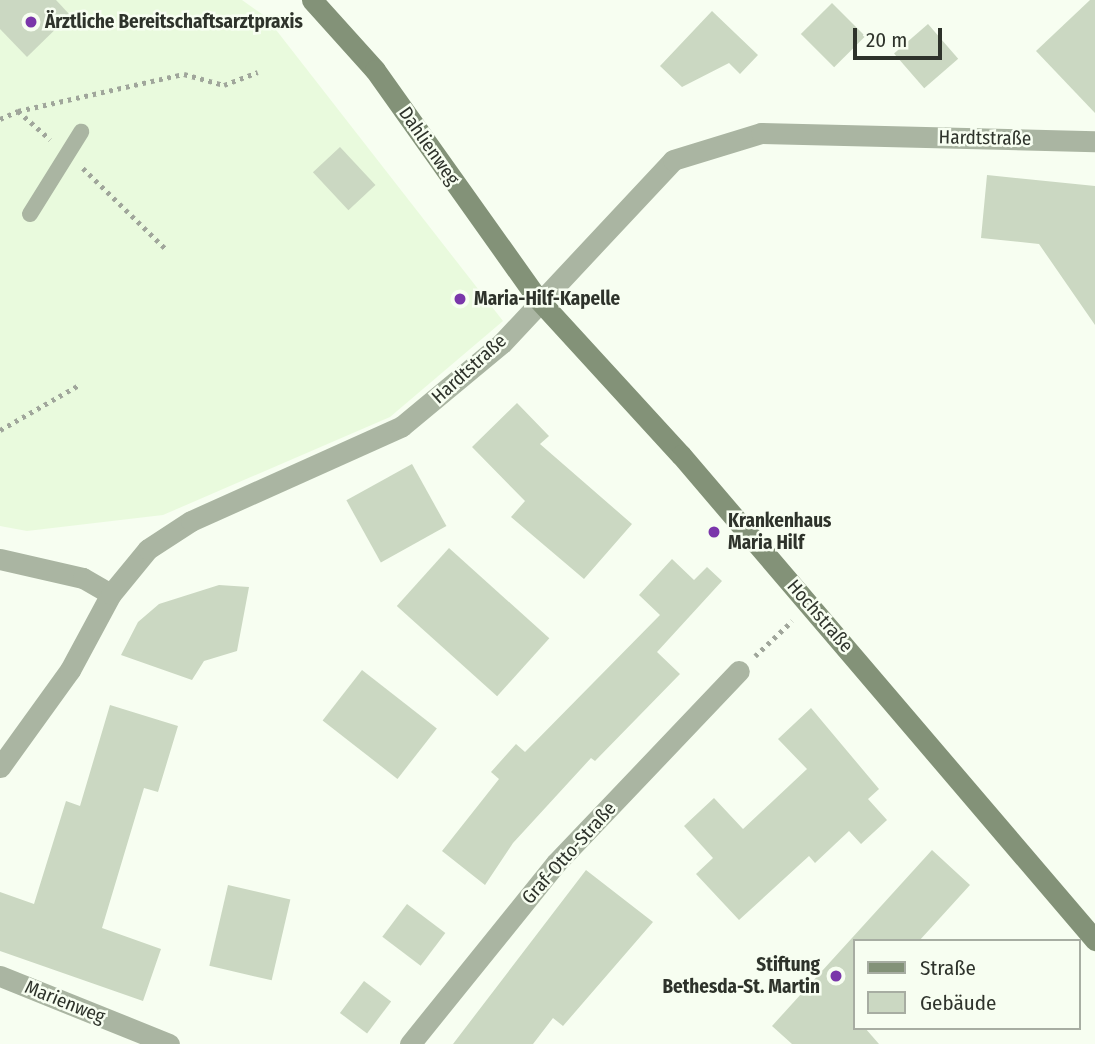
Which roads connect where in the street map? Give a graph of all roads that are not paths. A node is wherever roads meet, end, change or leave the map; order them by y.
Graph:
1 (312, 0) edge
2 (81, 132) dead end
3 (1095, 141) edge
4 (30, 214) dead end
5 (537, 298) junction
6 (0, 559) edge
7 (111, 594) junction
8 (739, 671) dead end
9 (0, 767) edge
10 (1095, 940) edge
11 (0, 976) edge
12 (169, 1044) edge
13 (410, 1044) edge

1 - 5 street, Dahlienweg
2 - 4 lane
3 - 5 street, Hardtstraße
5 - 7 street, Hardtstraße
5 - 10 street, Hochstraße
6 - 7 street
7 - 9 street, Hardtstraße
8 - 13 street, Graf-Otto-Straße
11 - 12 street, Marienweg

